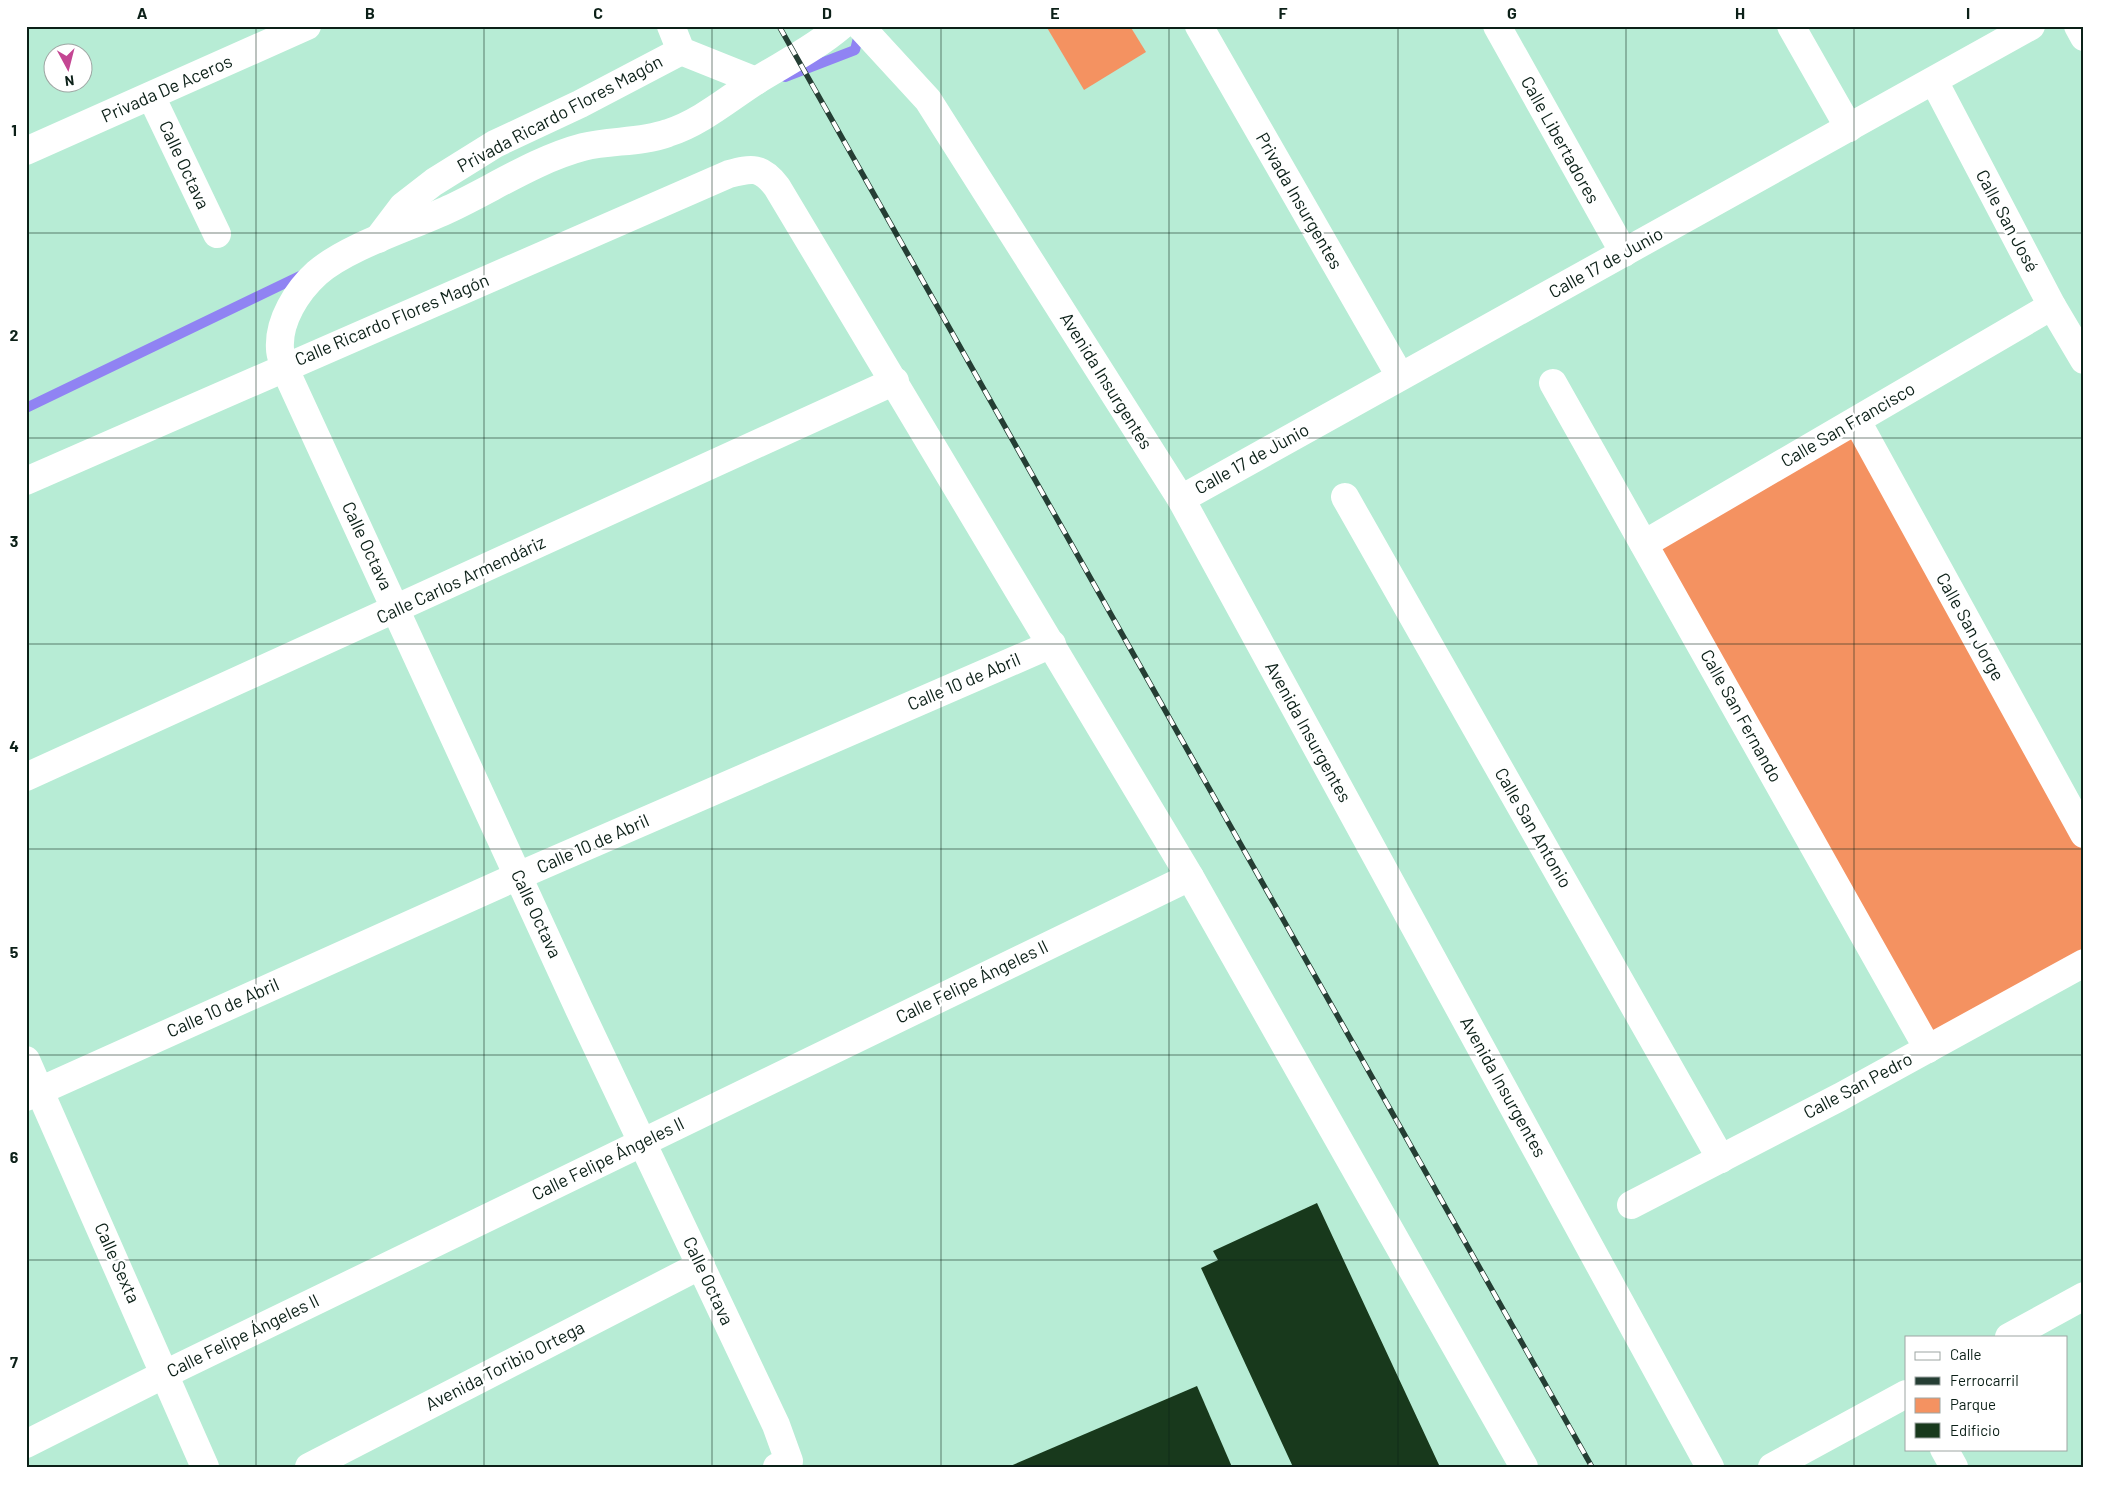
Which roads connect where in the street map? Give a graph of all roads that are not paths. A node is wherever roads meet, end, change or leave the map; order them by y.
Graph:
1 (307, 26) edge
2 (841, 26) edge
3 (860, 26) edge
4 (1198, 26) edge
5 (1497, 26) edge
6 (1790, 26) edge
7 (2031, 26) edge
8 (2078, 26) edge
9 (2084, 37) edge
10 (676, 38) edge
11 (1934, 81) junction
12 (756, 82) junction
13 (151, 96) junction
14 (1849, 128) junction
15 (26, 151) edge
16 (217, 234) dead end
17 (376, 241) junction
18 (1624, 253) junction
19 (2052, 306) junction
20 (2084, 360) edge
21 (284, 367) junction
22 (1400, 376) junction
23 (894, 381) junction
24 (1554, 383) dead end
25 (1857, 420) junction
26 (26, 481) edge
27 (1345, 497) dead end
28 (1181, 499) junction
29 (1644, 544) junction
30 (396, 610) junction
31 (1052, 644) junction
32 (26, 777) edge
33 (2084, 834) edge
34 (518, 876) junction
35 (1190, 877) junction
36 (2084, 963) edge
37 (1928, 1049) junction
38 (26, 1060) edge
39 (34, 1093) edge
40 (643, 1142) junction
41 (1721, 1159) junction
42 (1630, 1205) dead end
43 (701, 1265) junction
44 (2084, 1296) edge
45 (2011, 1336) edge
46 (166, 1374) junction
47 (1905, 1395) edge
48 (26, 1444) edge
49 (1945, 1450) edge
50 (783, 1464) edge
51 (205, 1467) edge
52 (309, 1467) edge
53 (1524, 1467) edge
54 (1710, 1467) edge
55 (1772, 1467) edge
56 (1954, 1467) edge

1 - 13 street, Privada De Aceros
2 - 12 street, Calle Octava
3 - 28 street, Avenida Insurgentes
4 - 22 street, Privada Insurgentes
5 - 18 street, Calle Libertadores
6 - 14 street
7 - 11 street, Calle 17 de Junio
8 - 9 street
10 - 12 street
10 - 17 street, Privada Ricardo Flores Magón
11 - 14 street, Calle 17 de Junio
11 - 19 street, Calle San José
12 - 17 street, Calle Octava
13 - 15 street, Privada De Aceros
13 - 16 street, Calle Octava
14 - 18 street, Calle 17 de Junio
17 - 21 street, Calle Octava
18 - 22 street, Calle 17 de Junio
19 - 20 street, Calle San José
19 - 25 street, Calle San Francisco
21 - 23 street, Calle Ricardo Flores Magón
21 - 26 street, Calle Ricardo Flores Magón
21 - 30 street, Calle Octava
22 - 28 street, Calle 17 de Junio
23 - 30 street, Calle Carlos Armendáriz
23 - 31 street
24 - 29 street, Calle San Fernando
25 - 29 street, Calle San Francisco
25 - 33 street, Calle San Jorge
27 - 41 street, Calle San Antonio
28 - 54 street, Avenida Insurgentes
29 - 37 street, Calle San Fernando
30 - 32 street, Calle Carlos Armendáriz
30 - 34 street, Calle Octava
31 - 34 street, Calle 10 de Abril
31 - 35 street
34 - 39 street, Calle 10 de Abril
34 - 40 street, Calle Octava
35 - 40 street, Calle Felipe Ángeles Il
35 - 53 street
36 - 37 street, Calle San Pedro
37 - 41 street, Calle San Pedro
38 - 39 street, Calle Sexta
39 - 46 street, Calle Sexta
40 - 43 street, Calle Octava
40 - 46 street, Calle Felipe Ángeles Il
41 - 42 street, Calle San Pedro
43 - 50 street, Calle Octava
43 - 52 street, Avenida Toribio Ortega
44 - 45 street
46 - 48 street, Calle Felipe Ángeles Il
46 - 51 street, Calle Sexta
47 - 55 street
49 - 56 street

